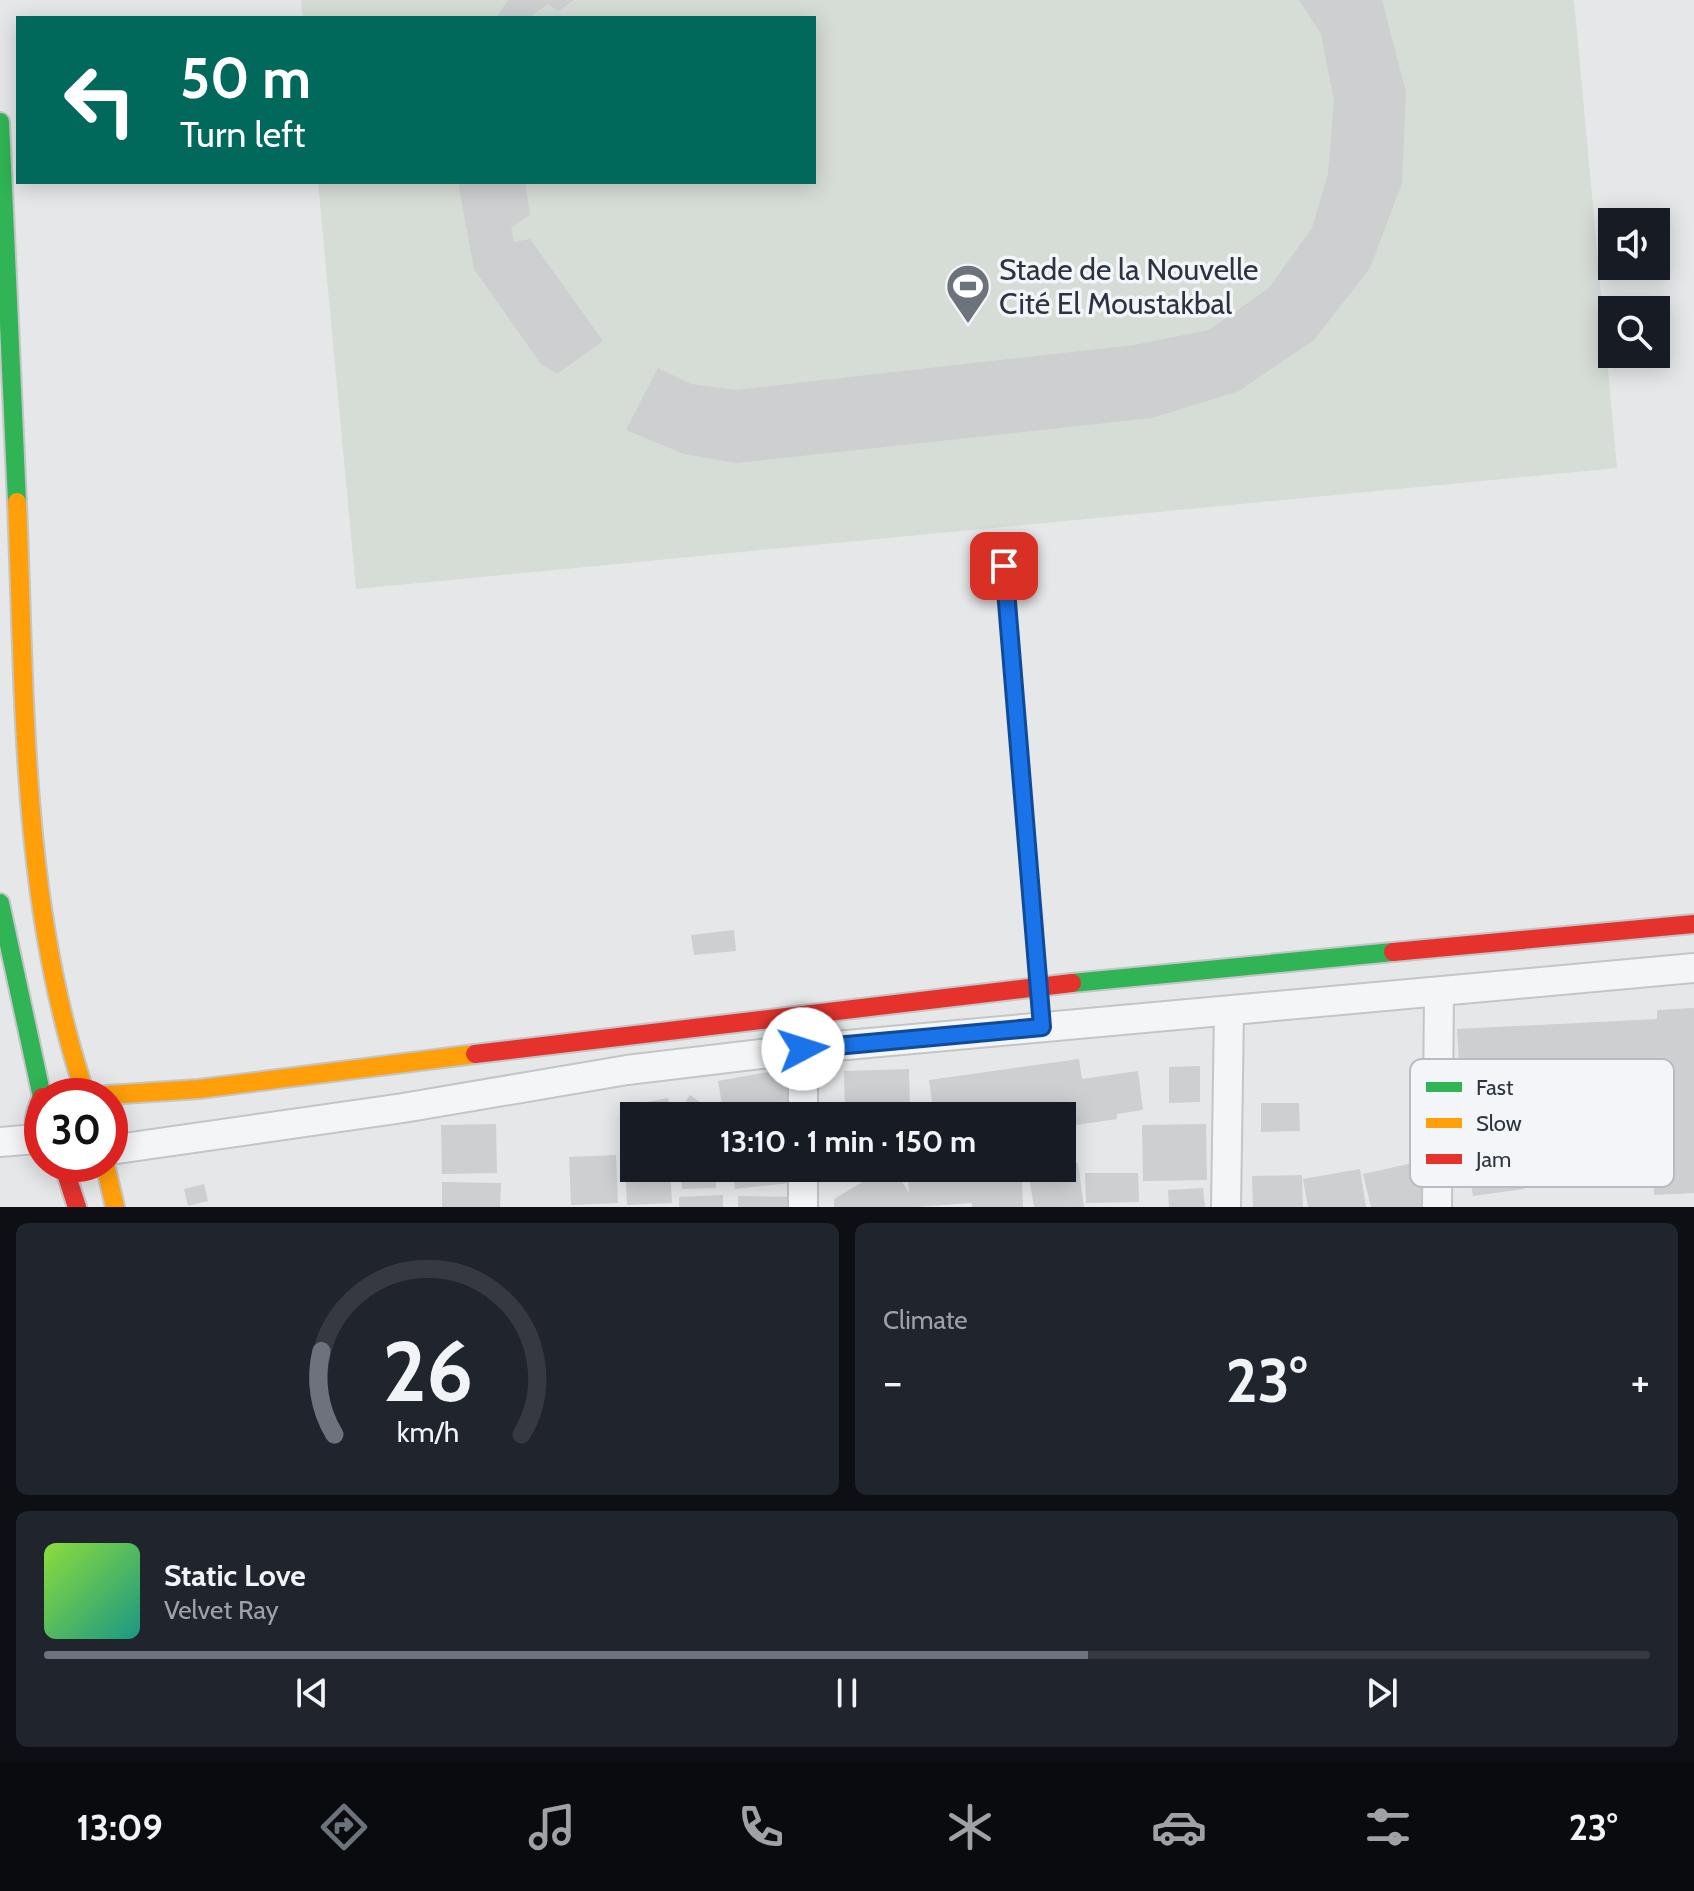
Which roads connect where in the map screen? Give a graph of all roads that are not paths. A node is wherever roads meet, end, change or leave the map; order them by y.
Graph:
1 (0, 122) edge
2 (1004, 566) dead end
3 (0, 903) edge
4 (1694, 924) edge
5 (1694, 968) edge
6 (1038, 987) junction
7 (1439, 992) junction
8 (1229, 1011) junction
9 (1042, 1027) junction
10 (803, 1049) junction
11 (1438, 1059) edge
12 (51, 1078) edge
13 (56, 1078) edge
14 (128, 1095) edge
15 (803, 1102) edge
16 (0, 1142) edge
17 (24, 1143) edge
18 (128, 1146) edge
19 (69, 1182) edge
20 (109, 1182) edge
21 (803, 1182) edge
22 (1437, 1187) edge
23 (77, 1207) edge
24 (115, 1207) edge
25 (803, 1207) edge
26 (1226, 1207) edge
27 (1437, 1207) edge

1 - 13 street
2 - 6 lane
3 - 12 street
4 - 6 street
5 - 7 street
6 - 9 lane
6 - 14 street
7 - 8 street
7 - 11 street
8 - 9 street
8 - 26 street
9 - 10 street
10 - 15 street
10 - 18 street
16 - 17 street
19 - 23 street
20 - 24 street
21 - 25 street
22 - 27 street

